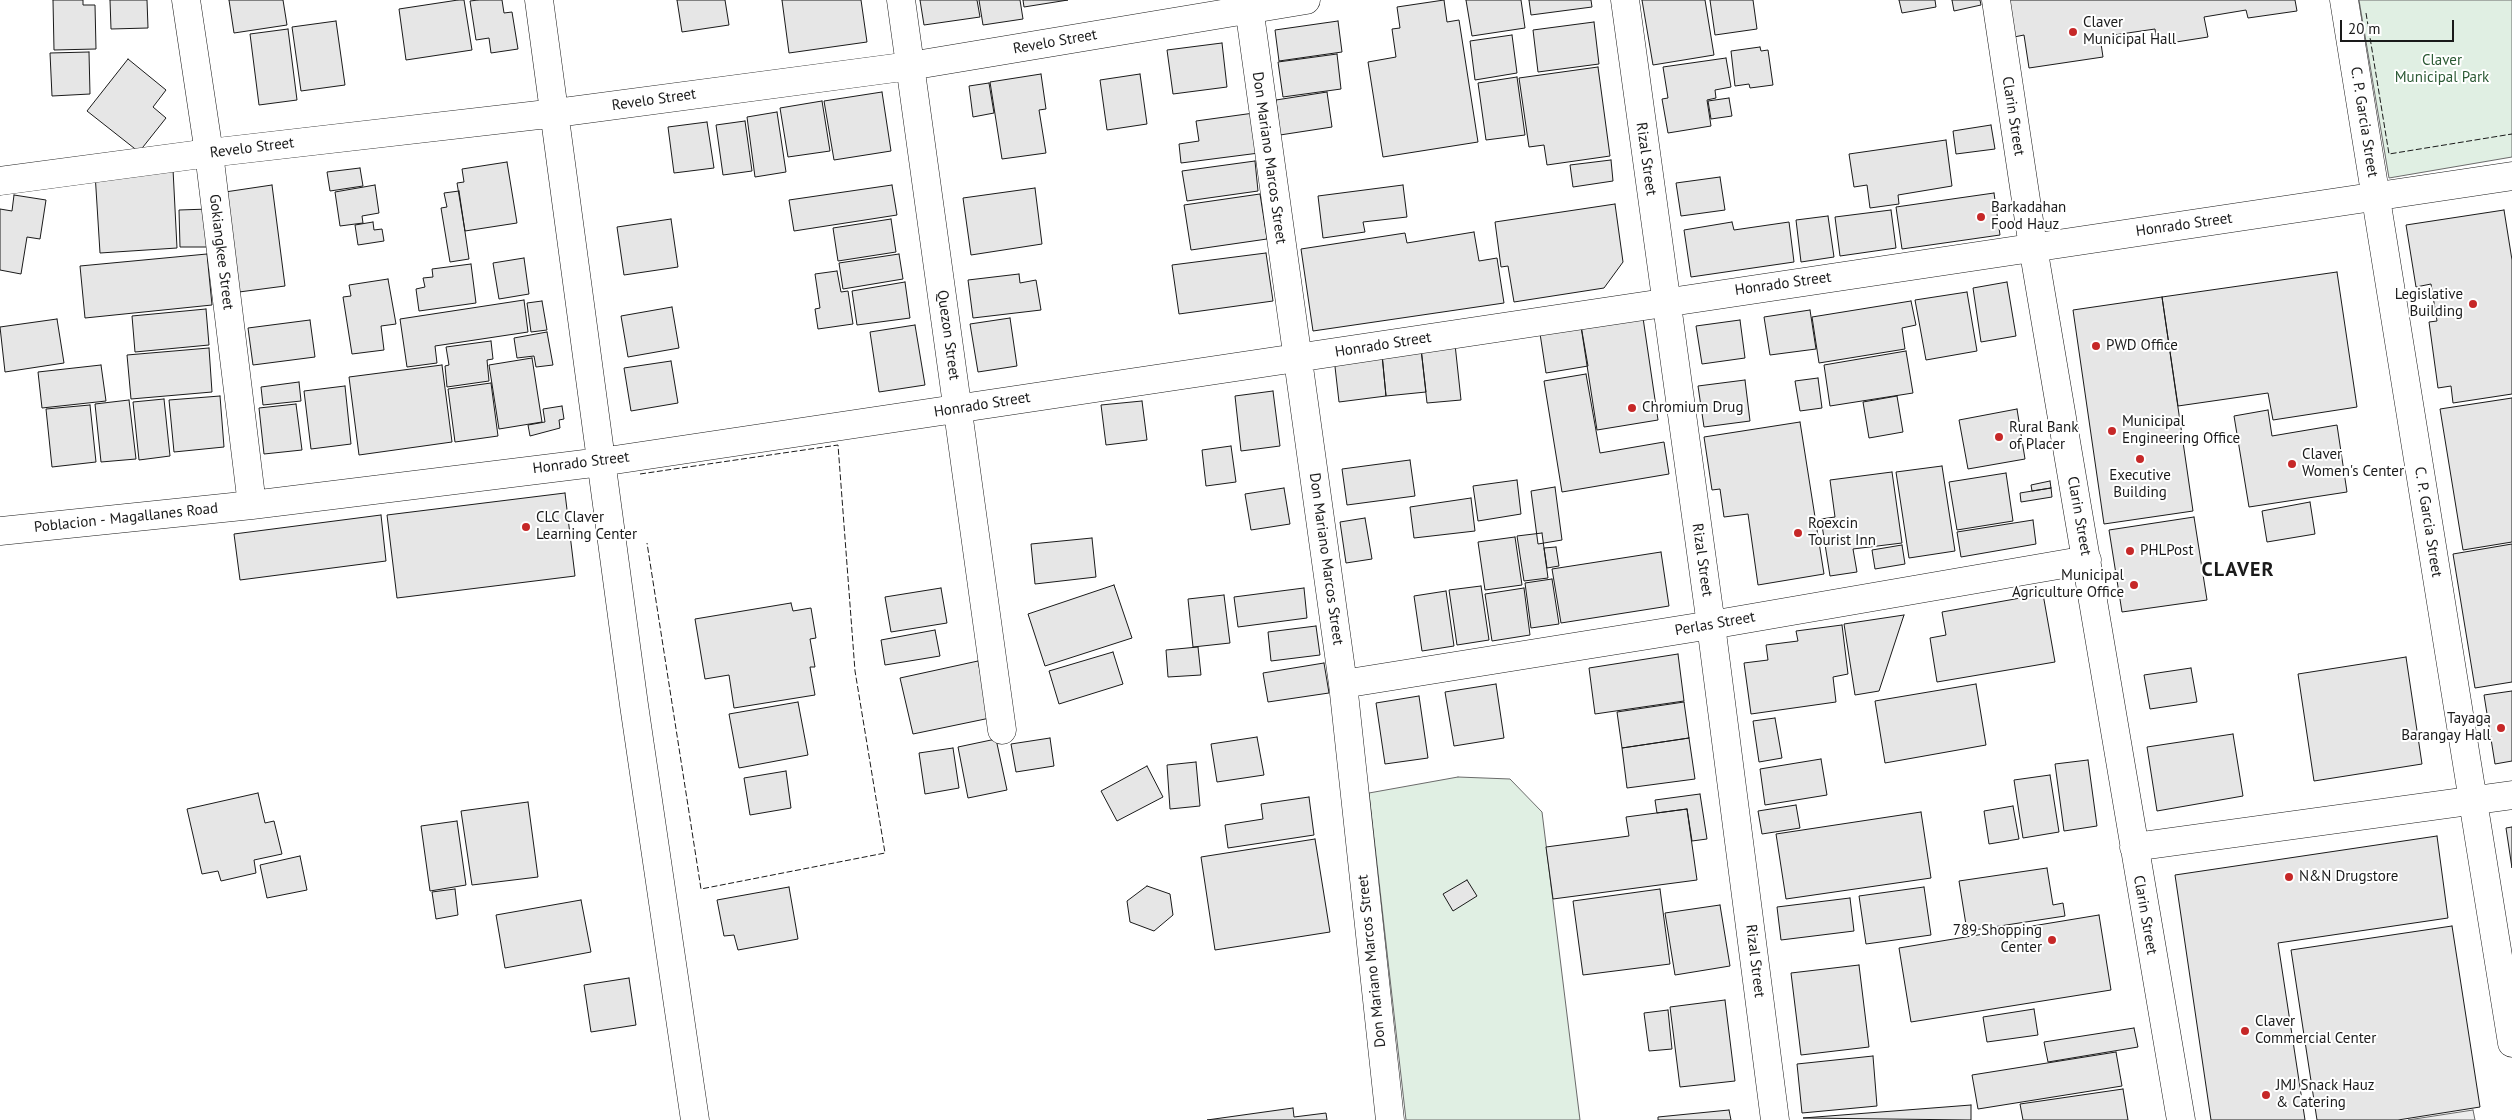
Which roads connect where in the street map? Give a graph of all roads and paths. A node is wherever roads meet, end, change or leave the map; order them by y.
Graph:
1 (186, 0) edge
2 (539, 0) edge
3 (902, 0) edge
4 (1306, 0) edge
5 (1625, 0) edge
6 (1996, 0) edge
7 (2344, 0) edge
8 (1248, 5) edge
9 (910, 66) junction
10 (556, 113) junction
11 (208, 153) junction
12 (2512, 176) edge
13 (0, 181) edge
14 (2376, 196) junction
15 (2033, 247) junction
16 (1666, 302) junction
17 (1297, 358) junction
18 (958, 409) junction
19 (601, 462) junction
20 (252, 505) junction
21 (0, 531) edge
22 (2087, 560) junction
23 (1711, 625) junction
24 (1343, 684) junction
25 (1002, 730) dead end
26 (2512, 795) edge
27 (2473, 801) junction
28 (2134, 848) junction
29 (2512, 1043) edge
30 (695, 1120) edge
31 (1390, 1120) edge
32 (1775, 1120) edge
33 (2181, 1120) edge

1 - 11 street, Gokiangkee Street
2 - 10 street
3 - 9 street, Quezon Street
4 - 8 street, Revelo Street
5 - 16 street, Rizal Street
6 - 15 street, Clarin Street
7 - 14 street, C. P. Garcia Street
8 - 9 street, Revelo Street
8 - 17 street, Don Mariano Marcos Street
9 - 10 street, Revelo Street
9 - 18 street, Quezon Street
10 - 11 street, Revelo Street
10 - 19 street
11 - 13 street, Revelo Street
11 - 20 street, Gokiangkee Street
12 - 14 street, Honrado Street
14 - 15 street, Honrado Street
14 - 27 street, C. P. Garcia Street
15 - 16 street, Honrado Street
15 - 22 street, Clarin Street
16 - 17 street, Honrado Street
16 - 23 street, Rizal Street
17 - 18 street, Honrado Street
17 - 24 street, Don Mariano Marcos Street
18 - 19 street, Honrado Street
18 - 25 street, Quezon Street
19 - 20 street, Honrado Street
19 - 30 street
20 - 21 street, Poblacion - Magallanes Road
22 - 23 street, Perlas Street
22 - 28 street, Clarin Street
23 - 24 street, Perlas Street
23 - 32 street, Rizal Street
24 - 31 street, Don Mariano Marcos Street
26 - 27 street
27 - 28 street
27 - 29 street, C. P. Garcia Street
28 - 33 street, Clarin Street

